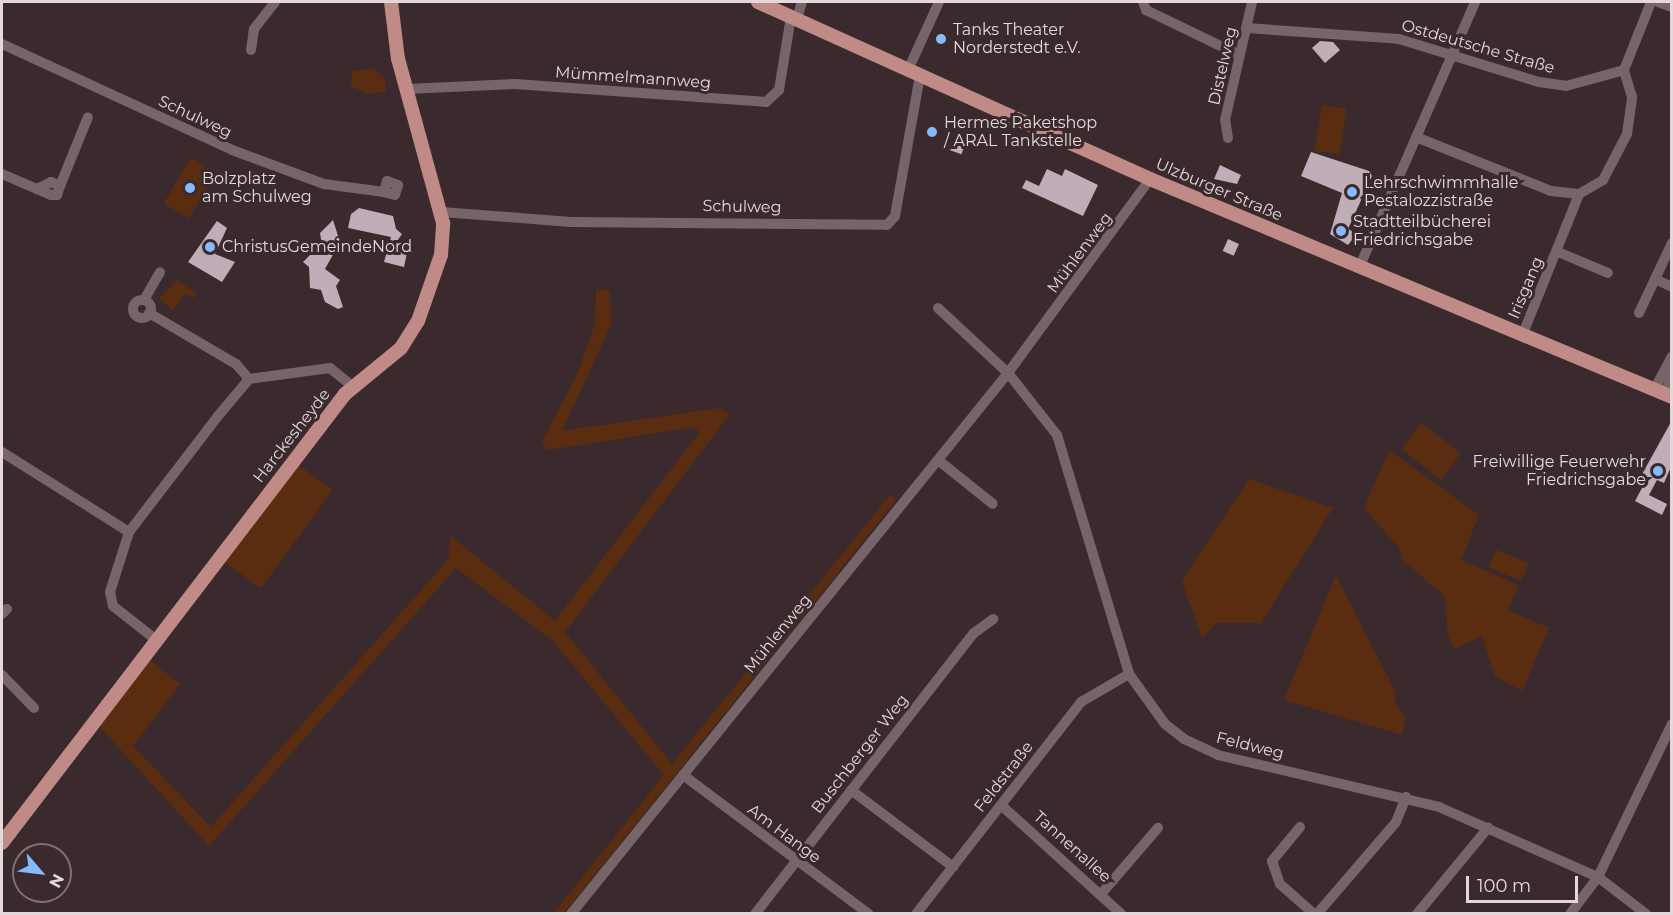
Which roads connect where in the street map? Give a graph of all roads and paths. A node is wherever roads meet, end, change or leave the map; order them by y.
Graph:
1 (275, 2) edge
2 (390, 2) edge
3 (758, 2) edge
4 (802, 2) edge
5 (939, 2) edge
6 (1143, 2) edge
7 (1252, 2) edge
8 (1475, 2) edge
9 (1651, 2) edge
10 (1658, 2) edge
11 (1671, 7) edge
12 (794, 18) junction
13 (1247, 28) junction
14 (2, 44) edge
15 (251, 50) dead end
16 (1239, 55) junction
17 (1452, 56) junction
18 (1624, 70) junction
19 (914, 73) junction
20 (405, 89) junction
21 (88, 117) dead end
22 (1416, 136) junction
23 (1228, 138) dead end
24 (2, 174) edge
25 (1150, 179) junction
26 (384, 192) dead end
27 (1579, 194) junction
28 (442, 212) junction
29 (1671, 243) edge
30 (1558, 252) junction
31 (1359, 268) junction
32 (160, 272) dead end
33 (1608, 273) dead end
34 (1655, 279) junction
35 (1671, 287) edge
36 (938, 308) dead end
37 (1639, 313) dead end
38 (1522, 336) junction
39 (1671, 356) edge
40 (1008, 373) junction
41 (1671, 373) edge
42 (249, 379) junction
43 (352, 386) junction
44 (1663, 394) edge
45 (2, 452) edge
46 (938, 460) junction
47 (993, 504) dead end
48 (129, 532) junction
49 (993, 619) dead end
50 (155, 639) junction
51 (1129, 674) junction
52 (2, 675) edge
53 (34, 708) dead end
54 (1671, 724) edge
55 (682, 775) junction
56 (851, 790) junction
57 (1407, 797) junction
58 (1001, 804) junction
59 (1300, 827) dead end
60 (1158, 828) dead end
61 (1488, 828) junction
62 (2, 843) edge
63 (795, 863) junction
64 (953, 867) junction
65 (1598, 877) junction
66 (1102, 893) junction
67 (571, 914) edge
68 (755, 914) edge
69 (869, 914) edge
70 (916, 914) edge
71 (1121, 914) edge
72 (1316, 914) edge
73 (1417, 914) edge
74 (1570, 914) edge
75 (1646, 914) edge

1 - 15 street
2 - 20 main road, Harckesheyde
3 - 12 main road, Ulzburger Straße
4 - 12 street, Mümmelmannweg
5 - 19 street, Schulweg
6 - 16 street
7 - 13 street, Distelweg
8 - 17 street
9 - 18 street
10 - 11 street
12 - 19 main road, Ulzburger Straße
12 - 20 street, Mümmelmannweg
13 - 16 street, Distelweg
13 - 17 street, Ostdeutsche Straße
14 - 26 street, Schulweg
16 - 23 street, Distelweg
17 - 18 street, Ostdeutsche Straße
17 - 22 street
18 - 27 street
19 - 25 main road, Ulzburger Straße
19 - 28 street, Schulweg
20 - 28 main road, Harckesheyde
21 - 24 street
22 - 27 street
22 - 31 street
25 - 31 main road, Ulzburger Straße
25 - 40 street, Mühlenweg
27 - 30 street, Irisgang
28 - 43 main road, Harckesheyde
29 - 34 street
30 - 33 street, Irisgang
30 - 38 street, Irisgang
31 - 38 main road, Ulzburger Straße
32 - 42 street
34 - 35 street
34 - 37 street
36 - 40 street
38 - 44 main road, Ulzburger Straße
39 - 44 street
40 - 46 street, Mühlenweg
40 - 51 street, Feldweg
41 - 44 street
42 - 43 street
42 - 48 street
43 - 50 main road, Harckesheyde
45 - 48 street
46 - 47 street
46 - 55 street, Mühlenweg
48 - 50 street
49 - 56 street, Buschberger Weg
50 - 62 main road, Harckesheyde
51 - 57 street, Feldweg
51 - 58 street, Feldstraße
52 - 53 street
54 - 65 street
55 - 63 street, Am Hange
55 - 67 street, Mühlenweg
56 - 63 street, Buschberger Weg
56 - 64 street
57 - 61 street, Feldweg
57 - 72 street
58 - 64 street, Feldstraße
58 - 66 street, Tannenallee
59 - 72 street
60 - 66 street
61 - 65 street, Feldweg
61 - 73 street
63 - 68 street, Buschberger Weg
63 - 69 street, Am Hange
64 - 70 street, Feldstraße
65 - 74 street
65 - 75 street, Feldweg
66 - 71 street, Tannenallee

